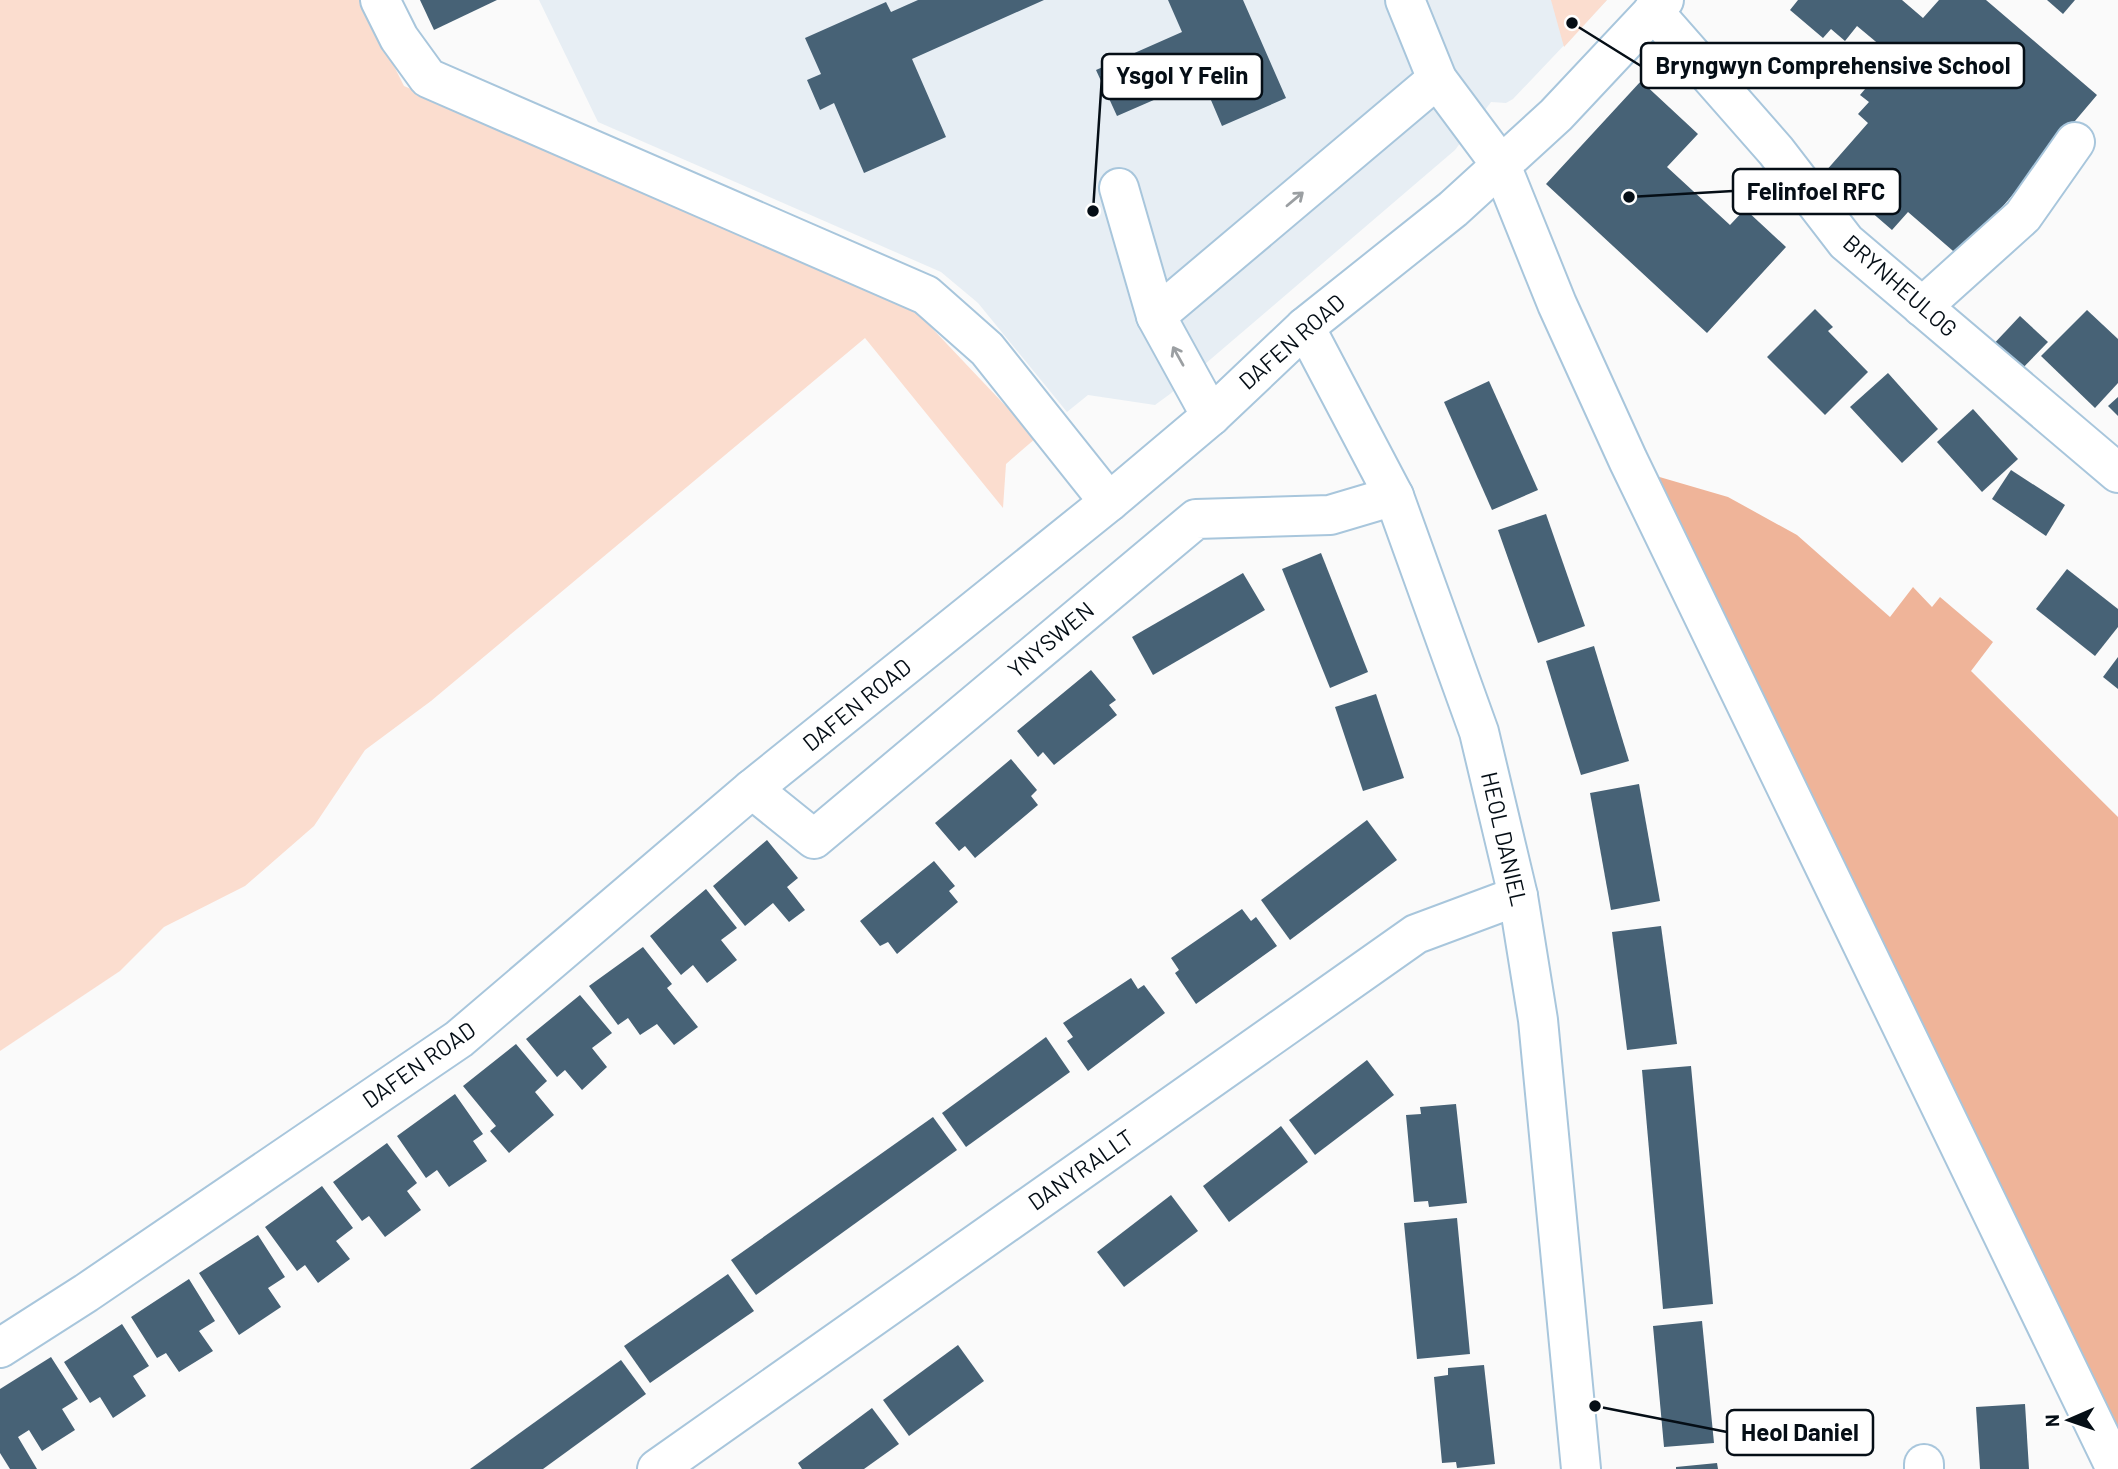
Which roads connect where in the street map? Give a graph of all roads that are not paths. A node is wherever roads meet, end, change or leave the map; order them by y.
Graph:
1 (380, 0) edge
2 (1405, 0) edge
3 (1658, 5) edge
4 (1437, 79) junction
5 (2076, 142) dead end
6 (1501, 165) junction
7 (1119, 188) dead end
8 (1922, 307) junction
9 (1156, 316) junction
10 (1305, 327) junction
11 (1211, 416) junction
12 (2118, 473) edge
13 (1394, 496) junction
14 (1109, 502) junction
15 (752, 789) junction
16 (1518, 896) junction
17 (0, 1348) edge
18 (657, 1469) edge
19 (1581, 1469) edge
20 (2116, 1469) edge

1 - 14 street
2 - 4 street
3 - 6 street, DAFEN ROAD
3 - 8 street, BRYNHEULOG
4 - 6 street
9 -> 4 street
5 - 8 street
6 - 10 street, DAFEN ROAD
6 - 20 street
7 - 9 street
8 - 12 street, BRYNHEULOG
11 -> 9 street
10 - 11 street, DAFEN ROAD
10 - 13 street, HEOL DANIEL
11 - 14 street, DAFEN ROAD
13 - 15 street, YNYSWEN
13 - 16 street, HEOL DANIEL
14 - 15 street, DAFEN ROAD
15 - 17 street, DAFEN ROAD
16 - 18 street, DANYRALLT
16 - 19 street, HEOL DANIEL

